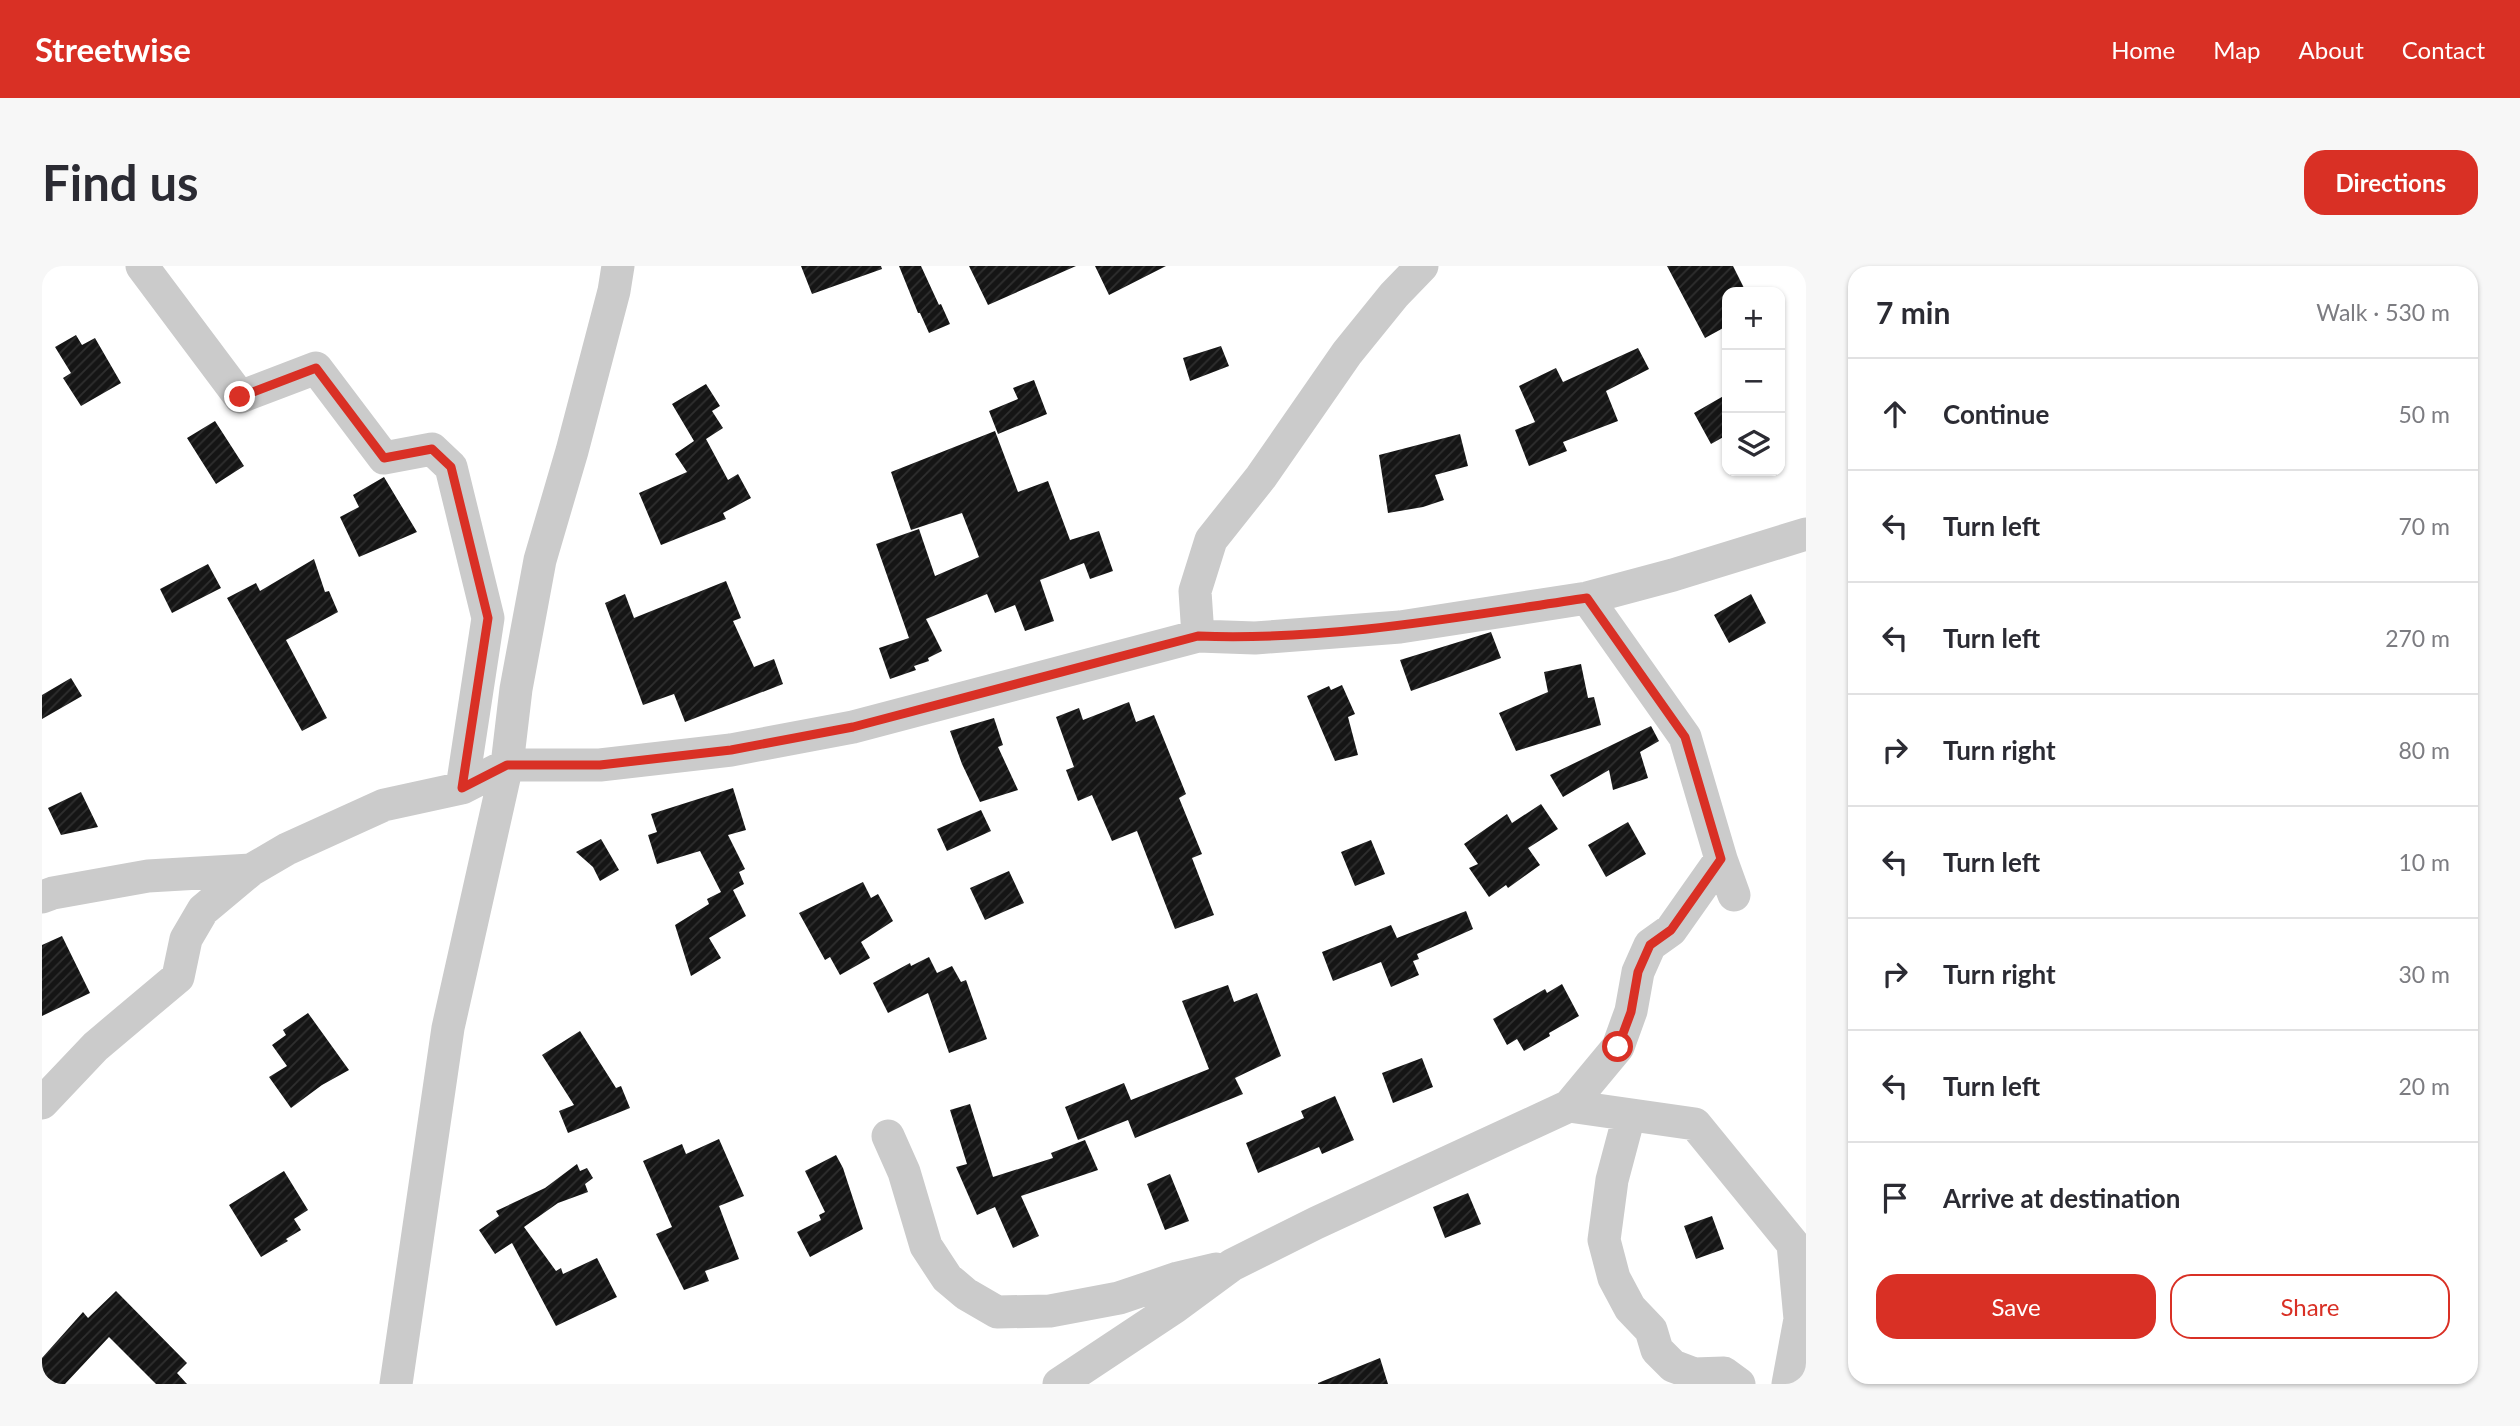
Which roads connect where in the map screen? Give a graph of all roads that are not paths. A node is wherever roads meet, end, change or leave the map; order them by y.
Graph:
1 (142, 266) edge
2 (618, 266) edge
3 (1422, 266) edge
4 (1806, 534) edge
5 (1587, 598) junction
6 (1198, 636) junction
7 (507, 765) junction
8 (462, 788) junction
9 (1721, 859) junction
10 (251, 870) junction
11 (1734, 895) dead end
12 (42, 897) edge
13 (57, 1076) edge
14 (42, 1104) edge
15 (1569, 1106) junction
16 (1629, 1116) junction
17 (887, 1136) dead end
18 (1232, 1265) junction
19 (396, 1384) edge
20 (1059, 1384) edge
21 (1739, 1384) edge
22 (1788, 1384) edge

1 - 8 street
2 - 7 street
3 - 6 street
4 - 5 street
5 - 6 street
5 - 9 street
6 - 7 street
7 - 8 street
7 - 19 street
8 - 10 street
9 - 11 street
9 - 15 street
10 - 12 street
10 - 13 street
13 - 14 street
15 - 16 street
15 - 18 street
16 - 21 street
16 - 22 street
17 - 18 street
18 - 20 street

